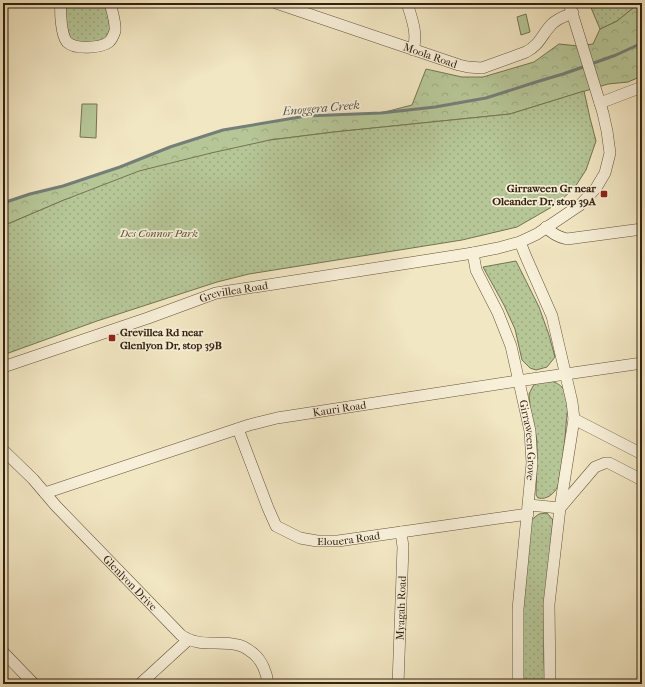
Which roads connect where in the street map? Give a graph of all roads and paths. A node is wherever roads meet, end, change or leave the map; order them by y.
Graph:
1 (62, 3) edge
2 (110, 3) edge
3 (276, 3) edge
4 (407, 3) edge
5 (571, 8) edge
6 (413, 50) junction
7 (642, 87) edge
8 (600, 103) junction
9 (546, 227) junction
10 (642, 229) edge
11 (520, 242) junction
12 (473, 253) junction
13 (642, 363) edge
14 (3, 367) edge
15 (566, 375) junction
16 (519, 381) junction
17 (574, 419) junction
18 (238, 429) junction
19 (3, 450) edge
20 (642, 454) edge
21 (642, 480) edge
22 (45, 493) junction
23 (560, 508) junction
24 (528, 509) junction
25 (401, 532) junction
26 (188, 640) junction
27 (3, 652) edge
28 (34, 684) edge
29 (140, 684) edge
30 (268, 684) edge
31 (398, 684) edge
32 (518, 684) edge
33 (550, 684) edge

1 - 2 street
3 - 6 street, Moola Road
4 - 6 street
5 - 6 street, Moola Road
5 - 8 street
7 - 8 street
8 - 9 street
9 - 10 street
9 - 11 street
11 - 12 street
11 - 15 street
12 - 14 street, Grevillea Road
12 - 16 street, Girraween Grove
13 - 15 street, Kauri Road
15 - 16 street, Kauri Road
15 - 17 street
16 - 18 street, Kauri Road
16 - 24 street, Girraween Grove
17 - 20 street
17 - 23 street
18 - 22 street, Kauri Road
18 - 25 street, Elouera Road
19 - 22 street, Glenlyon Drive
21 - 23 street
22 - 26 street, Glenlyon Drive
23 - 24 street, Elouera Road
23 - 33 street
24 - 25 street, Elouera Road
24 - 32 street, Girraween Grove
25 - 31 street, Myagah Road
26 - 29 street
26 - 30 street
27 - 28 street

